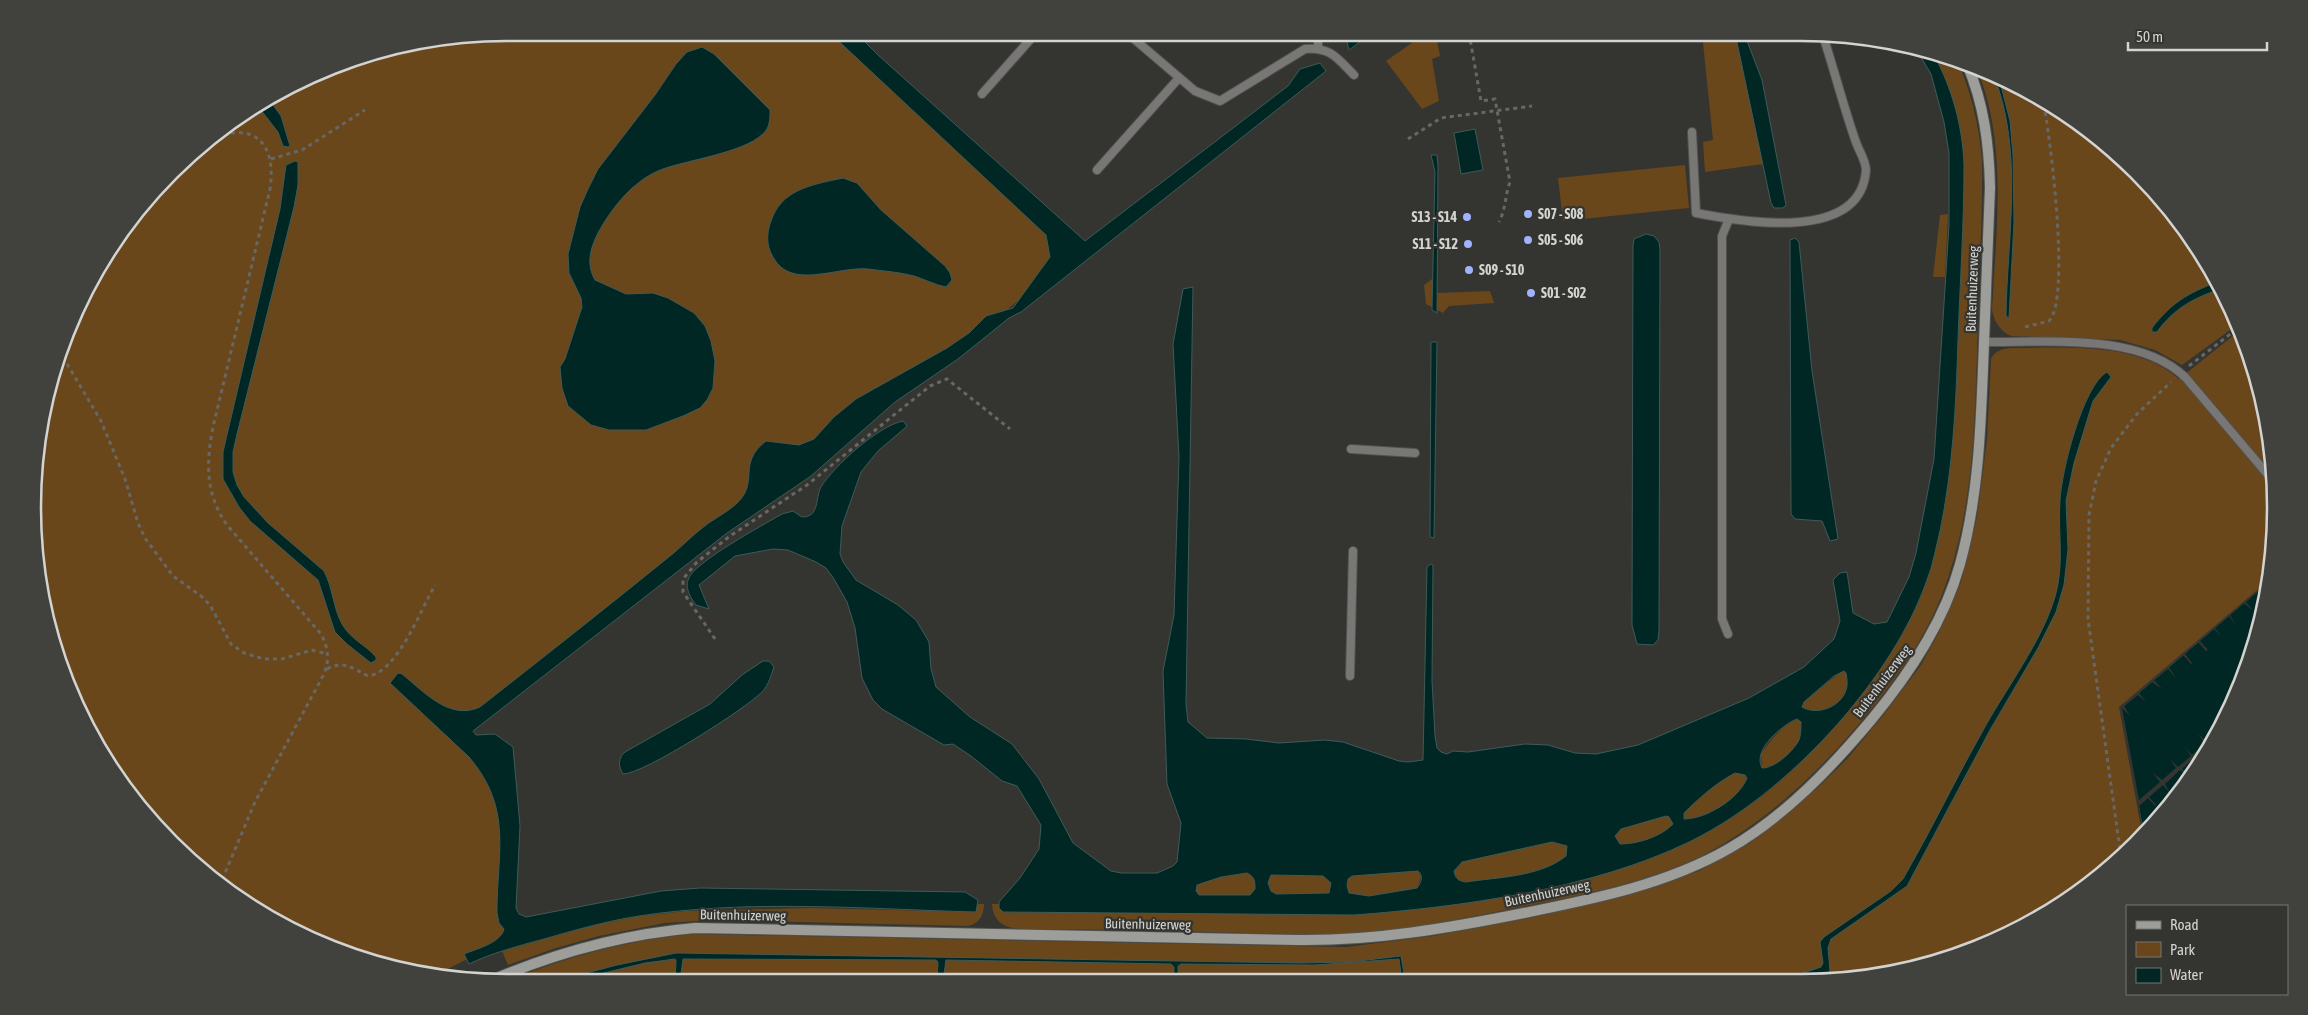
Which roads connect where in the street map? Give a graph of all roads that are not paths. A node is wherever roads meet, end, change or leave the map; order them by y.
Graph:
1 (1028, 41) edge
2 (1138, 41) edge
3 (1318, 41) edge
4 (1825, 42) edge
5 (1318, 48) junction
6 (1970, 74) edge
7 (1354, 75) dead end
8 (1179, 78) junction
9 (982, 94) dead end
10 (1692, 132) dead end
11 (1097, 170) dead end
12 (1729, 219) junction
13 (1984, 342) junction
14 (1351, 450) dead end
15 (1415, 452) dead end
16 (2266, 472) edge
17 (1354, 551) dead end
18 (1728, 634) dead end
19 (1350, 676) dead end
20 (507, 974) edge

1 - 9 lane
2 - 8 lane
3 - 5 lane
4 - 12 lane
5 - 7 lane
5 - 8 lane
6 - 13 street, Buitenhuizerweg
8 - 11 lane
10 - 12 lane
12 - 18 lane
13 - 16 lane
13 - 20 street, Buitenhuizerweg
14 - 15 lane
17 - 19 lane

